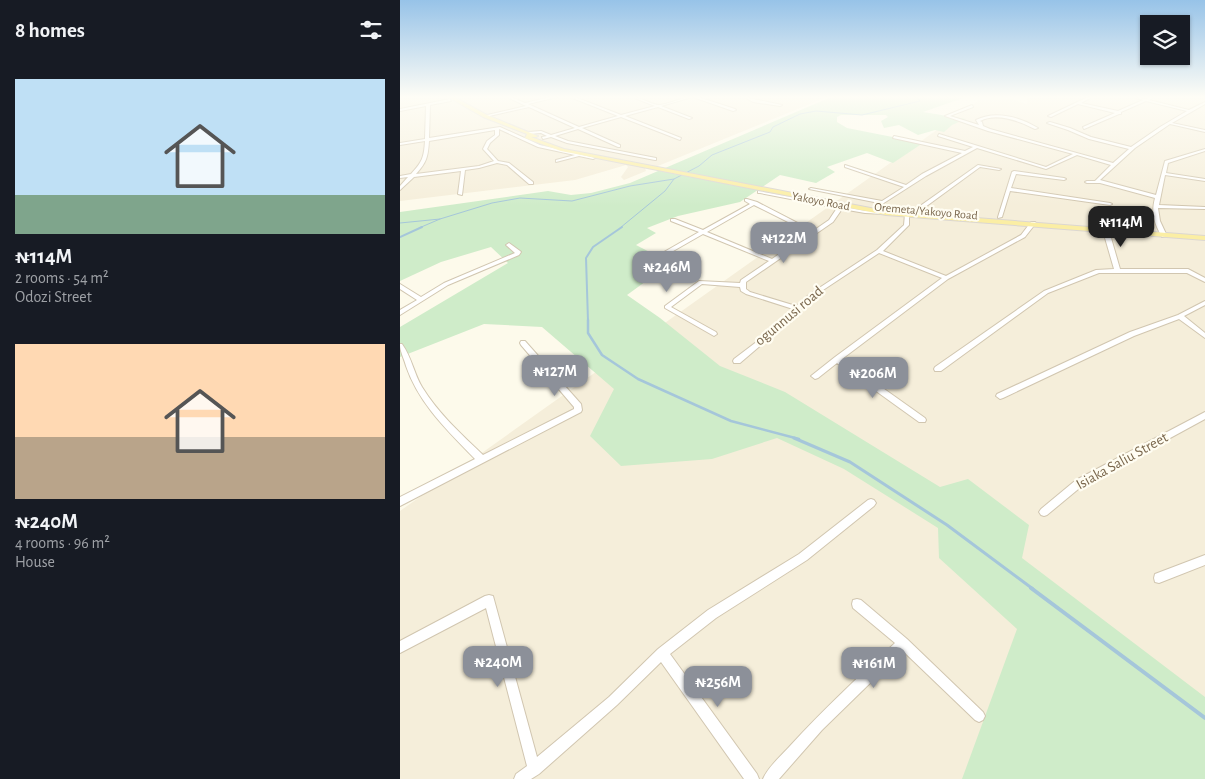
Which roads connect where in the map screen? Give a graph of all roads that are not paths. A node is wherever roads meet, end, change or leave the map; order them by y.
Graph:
1 (426, 133) edge
2 (471, 133) edge
3 (497, 133) edge
4 (508, 133) edge
5 (530, 133) edge
6 (544, 133) edge
7 (560, 133) edge
8 (592, 133) edge
9 (665, 133) edge
10 (1002, 133) edge
11 (1079, 133) edge
12 (1153, 133) edge
13 (939, 135) dead end
14 (550, 136) junction
15 (894, 137) dead end
16 (680, 139) dead end
17 (426, 141) junction
18 (542, 141) junction
19 (400, 144) edge
20 (619, 146) dead end
21 (976, 147) junction
22 (1130, 148) junction
23 (1205, 150) edge
24 (964, 152) junction
25 (1075, 155) junction
26 (577, 156) junction
27 (593, 158) dead end
28 (655, 159) dead end
29 (557, 161) dead end
30 (498, 162) junction
31 (1113, 164) junction
32 (846, 166) dead end
33 (463, 169) junction
34 (1000, 169) dead end
35 (1165, 174) junction
36 (413, 175) junction
37 (400, 177) edge
38 (1064, 179) dead end
39 (1205, 180) edge
40 (1087, 182) dead end
41 (1099, 182) junction
42 (531, 183) dead end
43 (906, 186) junction
44 (400, 189) edge
45 (811, 189) dead end
46 (1009, 189) junction
47 (760, 192) dead end
48 (460, 194) dead end
49 (1158, 197) junction
50 (817, 198) junction
51 (747, 200) dead end
52 (755, 204) junction
53 (1110, 204) dead end
54 (878, 205) junction
55 (1155, 206) junction
56 (840, 208) junction
57 (1205, 208) edge
58 (915, 212) junction
59 (886, 213) junction
60 (907, 215) junction
61 (1000, 217) junction
62 (673, 220) dead end
63 (1033, 223) junction
64 (1106, 231) junction
65 (702, 232) junction
66 (813, 233) junction
67 (1164, 236) junction
68 (1205, 238) edge
69 (509, 245) dead end
70 (879, 251) junction
71 (666, 253) dead end
72 (772, 260) junction
73 (1117, 270) junction
74 (946, 278) junction
75 (1205, 280) edge
76 (742, 285) junction
77 (400, 286) edge
78 (420, 299) junction
79 (1205, 304) edge
80 (798, 308) junction
81 (400, 313) edge
82 (1180, 316) junction
83 (714, 334) dead end
84 (1205, 336) edge
85 (523, 343) dead end
86 (400, 346) edge
87 (837, 359) junction
88 (737, 361) dead end
89 (938, 369) dead end
90 (815, 376) dead end
91 (1000, 396) dead end
92 (1205, 415) edge
93 (922, 420) dead end
94 (481, 459) junction
95 (400, 502) edge
96 (871, 503) dead end
97 (1044, 512) dead end
98 (1204, 562) edge
99 (1160, 578) dead end
100 (857, 604) dead end
101 (903, 643) junction
102 (400, 647) edge
103 (662, 653) junction
104 (979, 716) dead end
105 (534, 769) junction
106 (522, 779) edge
107 (752, 779) edge
108 (770, 779) edge

1 - 17 street
2 - 17 street
3 - 30 street
4 - 26 street
5 - 18 main road
6 - 14 street
7 - 14 street
8 - 20 street
9 - 16 street
10 - 25 street
11 - 22 street
12 - 22 street
13 - 21 street
14 - 18 street
14 - 28 street
15 - 24 street
17 - 19 street
17 - 36 street
18 - 50 main road, Oremeta/Yakoyo Road
18 - 50 main road, Yakoyo Road
21 - 24 street
21 - 25 street
22 - 31 street
23 - 35 street
24 - 43 street
25 - 31 street
26 - 27 street
26 - 29 street
30 - 33 street
30 - 42 street
31 - 41 street
32 - 43 street
33 - 36 street
33 - 48 street
34 - 58 street
35 - 39 street
35 - 49 street
36 - 37 street
36 - 44 street
38 - 46 street
40 - 41 street
41 - 49 street
43 - 54 street
45 - 54 street
46 - 53 street
46 - 61 street
47 - 56 street
49 - 55 street
50 - 54 main road, Oremeta/Yakoyo Road
50 - 59 main road, Yakoyo Road
51 - 52 street
52 - 65 street
52 - 66 street
54 - 58 main road, Oremeta/Yakoyo Road
55 - 57 street
55 - 67 street
56 - 59 street
56 - 66 street
58 - 61 main road, Oremeta/Yakoyo Road
59 - 60 main road, Yakoyo Road
60 - 63 main road, Yakoyo Road
60 - 70 street, ogunnusi road
61 - 64 main road, Oremeta/Yakoyo Road
62 - 65 street
63 - 64 main road, Yakoyo Road
63 - 74 street
64 - 67 main road
64 - 73 street
65 - 71 street
65 - 72 street
66 - 72 street
67 - 68 main road
69 - 78 street
70 - 74 street
70 - 80 street, ogunnusi road
72 - 76 street
73 - 75 street
73 - 89 street
74 - 87 street
76 - 80 street
76 - 83 street
77 - 78 street
78 - 81 street
79 - 82 street
80 - 88 street, ogunnusi road
82 - 84 street
82 - 91 street
85 - 94 street
86 - 94 street
87 - 90 street
87 - 93 street
92 - 97 street, Isiaka Saliu Street
94 - 95 street
96 - 103 street
98 - 99 street
100 - 101 street
101 - 104 street
101 - 108 street
102 - 105 street
103 - 105 street
103 - 107 street
105 - 106 street

